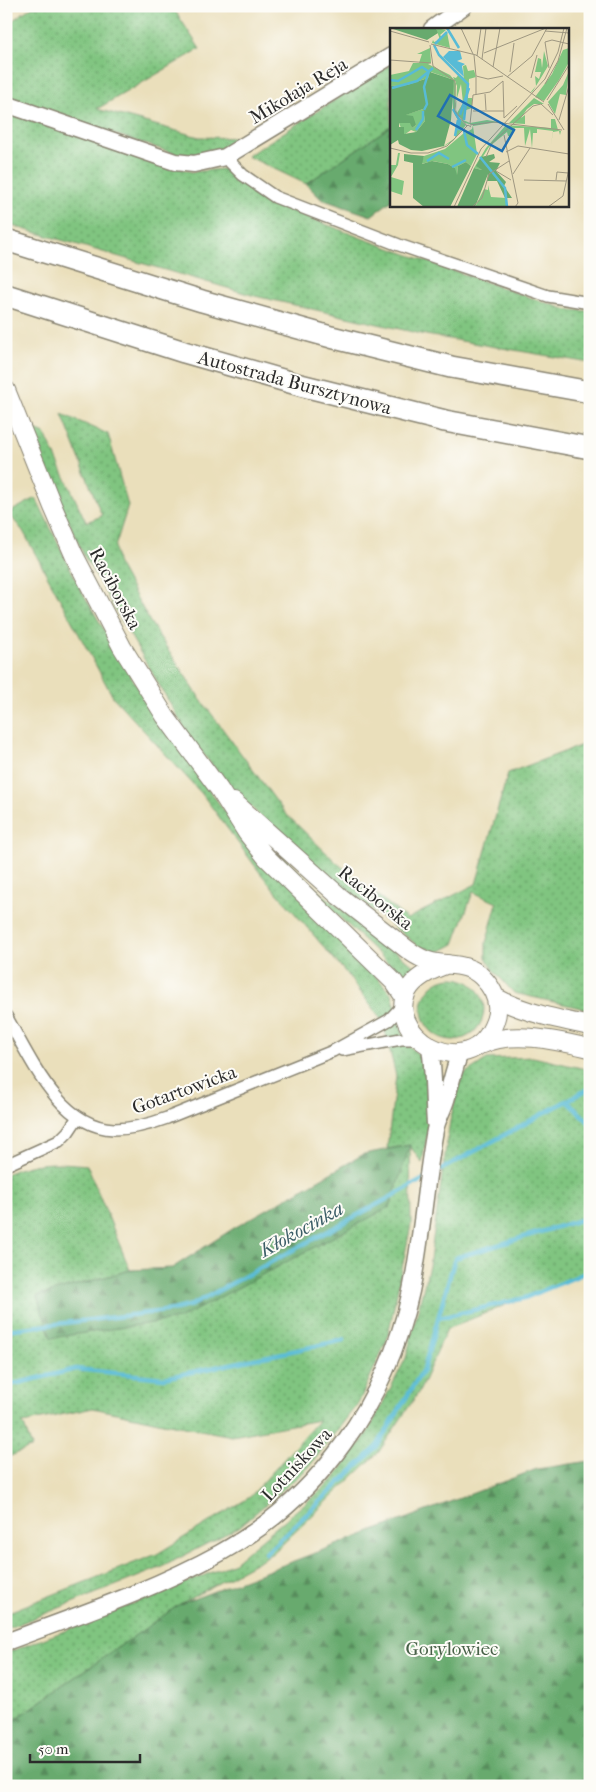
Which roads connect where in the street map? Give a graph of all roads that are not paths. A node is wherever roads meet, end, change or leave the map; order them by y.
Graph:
1 (464, 6) edge
2 (433, 28) edge
3 (390, 57) edge
4 (6, 104) edge
5 (224, 157) junction
6 (6, 240) edge
7 (6, 296) edge
8 (590, 303) edge
9 (6, 390) edge
10 (590, 392) edge
11 (590, 448) edge
12 (219, 788) junction
13 (448, 964) junction
14 (497, 998) junction
15 (404, 1001) junction
16 (6, 1016) edge
17 (590, 1026) edge
18 (425, 1043) junction
19 (483, 1044) junction
20 (584, 1047) edge
21 (333, 1051) junction
22 (460, 1053) junction
23 (78, 1117) junction
24 (436, 1128) junction
25 (6, 1165) edge
26 (6, 1642) edge

1 - 2 main road
3 - 5 main road, Mikołaja Reja
4 - 5 main road, Mikołaja Reja
5 - 8 street
6 - 10 highway
7 - 11 highway, Autostrada Bursztynowa
9 - 12 main road, Raciborska
12 - 13 main road, Raciborska
12 - 15 main road, Raciborska
13 - 14 main road
13 - 15 main road
14 - 17 main road
14 - 19 main road
15 - 18 main road
15 - 21 street, Gotartowicka
16 - 23 street, Gotartowicka
18 - 21 street, Gotartowicka
18 - 22 main road
18 - 24 main road, Lotniskowa
19 - 20 main road
19 - 22 main road
21 - 23 street, Gotartowicka
22 - 24 main road, Lotniskowa
23 - 25 street
24 - 26 main road, Lotniskowa

